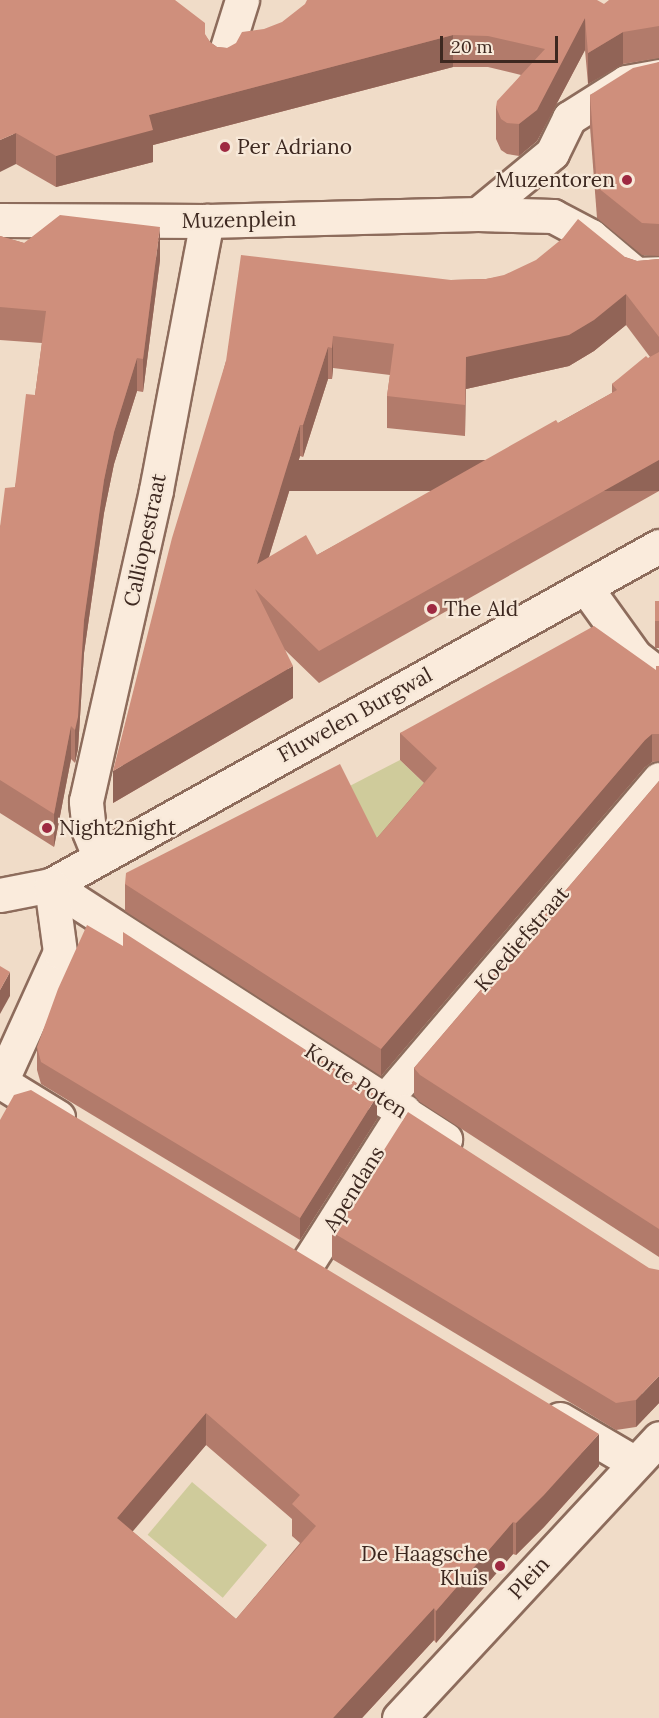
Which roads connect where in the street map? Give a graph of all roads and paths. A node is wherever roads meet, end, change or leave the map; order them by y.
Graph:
1 (242, 0) edge
2 (223, 61) edge
3 (659, 76) edge
4 (478, 214) junction
5 (0, 220) edge
6 (207, 221) junction
7 (659, 273) edge
8 (659, 546) edge
9 (586, 588) junction
10 (659, 675) edge
11 (659, 779) edge
12 (99, 856) junction
13 (51, 885) junction
14 (0, 895) edge
15 (0, 1083) edge
16 (394, 1105) junction
17 (82, 1131) edge
18 (472, 1156) edge
19 (275, 1248) edge
20 (305, 1267) junction
21 (335, 1285) edge
22 (537, 1404) edge
23 (659, 1438) edge
24 (635, 1463) junction
25 (399, 1718) edge

1 - 2 street
3 - 4 street
4 - 6 street, Muzenplein
4 - 7 street, Muzenplein
5 - 6 street, Muzenplein
6 - 12 street, Calliopestraat
8 - 9 street, Fluwelen Burgwal
9 - 10 street
9 - 12 street, Fluwelen Burgwal
11 - 16 street, Koediefstraat
12 - 13 street, Fluwelen Burgwal
13 - 14 street
13 - 15 street
13 - 16 street, Korte Poten
15 - 17 street
16 - 18 street, Korte Poten
16 - 20 street, Apendans
19 - 20 street
20 - 21 street
22 - 24 street
23 - 24 street, Plein
24 - 25 street, Plein

